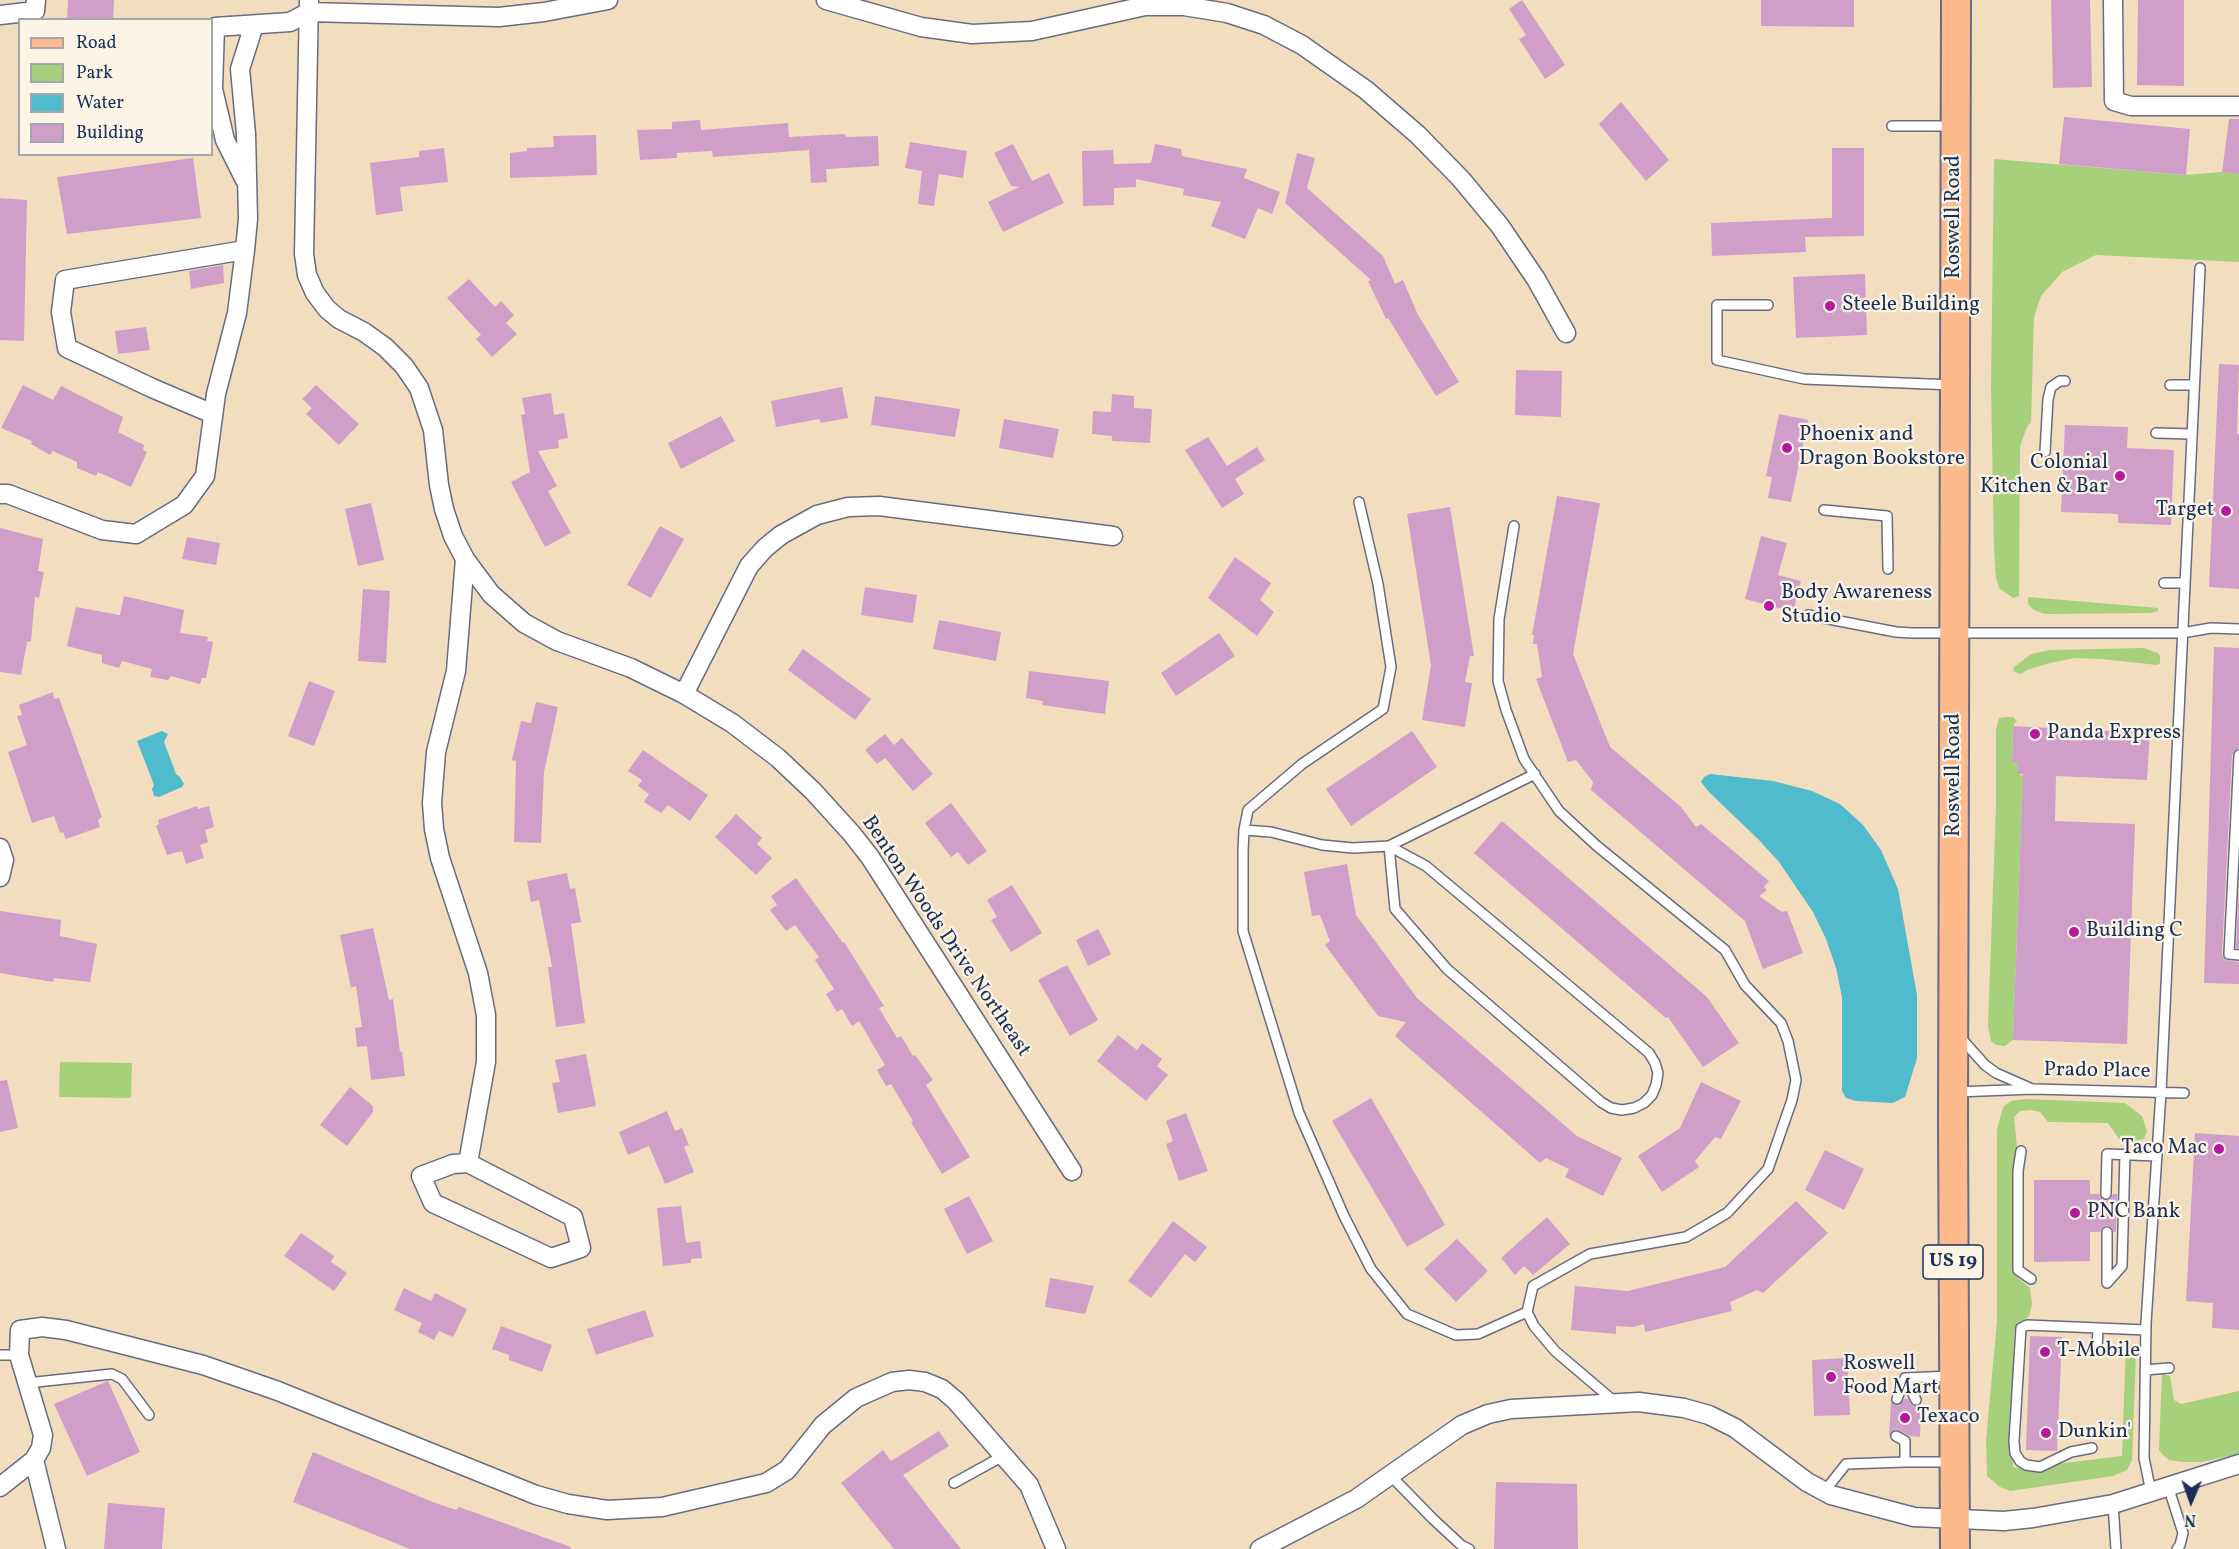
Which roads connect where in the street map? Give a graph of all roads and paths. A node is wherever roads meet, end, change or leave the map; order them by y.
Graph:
1 (36, 0) edge
2 (608, 0) edge
3 (826, 0) edge
4 (1956, 0) edge
5 (2113, 0) edge
6 (309, 6) edge
7 (0, 15) edge
8 (254, 25) junction
9 (2239, 106) edge
10 (1892, 126) dead end
11 (1955, 126) junction
12 (247, 184) junction
13 (245, 250) junction
14 (2200, 268) dead end
15 (1768, 304) dead end
16 (1566, 333) dead end
17 (2065, 381) dead end
18 (2170, 385) dead end
19 (2193, 385) junction
20 (1955, 386) junction
21 (213, 414) junction
22 (2156, 433) dead end
23 (2191, 434) junction
24 (2045, 452) dead end
25 (0, 494) edge
26 (1359, 502) dead end
27 (1824, 510) dead end
28 (1514, 526) dead end
29 (1113, 536) dead end
30 (465, 559) junction
31 (1888, 568) dead end
32 (2164, 583) dead end
33 (2184, 583) junction
34 (1808, 615) dead end
35 (2239, 629) edge
36 (2182, 633) junction
37 (1955, 634) junction
38 (684, 694) junction
39 (2239, 754) edge
40 (1535, 774) junction
41 (1244, 830) junction
42 (1389, 846) junction
43 (0, 848) edge
44 (0, 877) edge
45 (2239, 954) edge
46 (1954, 1031) junction
47 (2032, 1089) junction
48 (1954, 1092) junction
49 (2161, 1092) junction
50 (2184, 1093) dead end
51 (2021, 1151) dead end
52 (2125, 1154) junction
53 (2157, 1156) junction
54 (468, 1163) junction
55 (1072, 1171) dead end
56 (2106, 1194) dead end
57 (2107, 1232) dead end
58 (2031, 1279) dead end
59 (1527, 1312) junction
60 (2098, 1329) junction
61 (2146, 1330) junction
62 (2097, 1349) dead end
63 (0, 1355) edge
64 (19, 1355) junction
65 (2169, 1368) dead end
66 (2145, 1370) junction
67 (1953, 1376) junction
68 (1905, 1378) junction
69 (27, 1383) junction
70 (1897, 1399) dead end
71 (1916, 1400) dead end
72 (1617, 1404) junction
73 (149, 1415) dead end
74 (1896, 1436) dead end
75 (1915, 1436) dead end
76 (1905, 1442) junction
77 (2092, 1448) dead end
78 (1004, 1456) junction
79 (34, 1460) junction
80 (1905, 1462) junction
81 (1954, 1462) junction
82 (2239, 1464) edge
83 (1390, 1475) junction
84 (954, 1483) dead end
85 (0, 1486) edge
86 (2160, 1489) junction
87 (1824, 1492) junction
88 (2113, 1504) junction
89 (1955, 1519) junction
90 (56, 1549) edge
91 (1056, 1549) edge
92 (1260, 1549) edge
93 (1469, 1549) edge
94 (1955, 1549) edge
95 (2116, 1549) edge
96 (2176, 1549) edge

1 - 7 street
2 - 6 street
3 - 16 street
4 - 11 main road, Roswell Road / US 19
5 - 9 street
6 - 8 street
6 - 30 street, Benton Woods Drive Northeast
8 - 12 street
8 - 12 street
10 - 11 lane
11 - 20 main road, Roswell Road / US 19
12 - 13 street
13 - 21 street
13 - 21 street
14 - 19 lane
15 - 20 lane
17 - 24 lane
18 - 19 lane
19 - 23 lane
20 - 37 main road, Roswell Road / US 19
21 - 25 street
22 - 23 lane
23 - 33 lane
26 - 41 lane
27 - 31 lane
28 - 40 lane
29 - 38 street
30 - 38 street, Benton Woods Drive Northeast
30 - 54 street
32 - 33 lane
33 - 36 lane
34 - 37 lane
35 - 36 lane
36 - 37 lane
36 - 49 lane
37 - 46 main road, Roswell Road / US 19
38 - 55 street, Benton Woods Drive Northeast
39 - 45 lane
40 - 42 lane
40 - 59 lane
41 - 42 lane
41 - 59 lane
42 - 42 lane
43 - 44 street
46 - 47 lane, Prado Place
46 - 48 main road, Roswell Road / US 19
47 - 48 lane, Prado Place
47 - 49 lane, Prado Place
48 - 67 main road, Roswell Road / US 19
49 - 50 lane, Prado Place
49 - 53 lane
51 - 58 lane
52 - 53 lane
52 - 56 lane
52 - 57 lane
53 - 61 lane
54 - 54 street
59 - 72 lane
60 - 61 lane
60 - 62 lane
60 - 77 lane
61 - 66 lane
63 - 64 lane
64 - 69 street
64 - 78 street
65 - 66 lane
66 - 86 lane
67 - 68 lane
67 - 81 main road, Roswell Road / US 19
68 - 70 lane
68 - 71 lane
69 - 73 lane
69 - 79 street
72 - 83 street
72 - 87 street
74 - 76 lane
75 - 76 lane
76 - 80 lane
78 - 84 lane
78 - 91 street
79 - 85 street
79 - 90 street
80 - 81 lane
80 - 87 lane
81 - 89 main road, Roswell Road / US 19
82 - 86 street
83 - 92 street
83 - 93 lane
86 - 88 street
86 - 96 lane
87 - 89 street
88 - 89 street
88 - 95 lane
89 - 94 main road, Roswell Road / US 19

